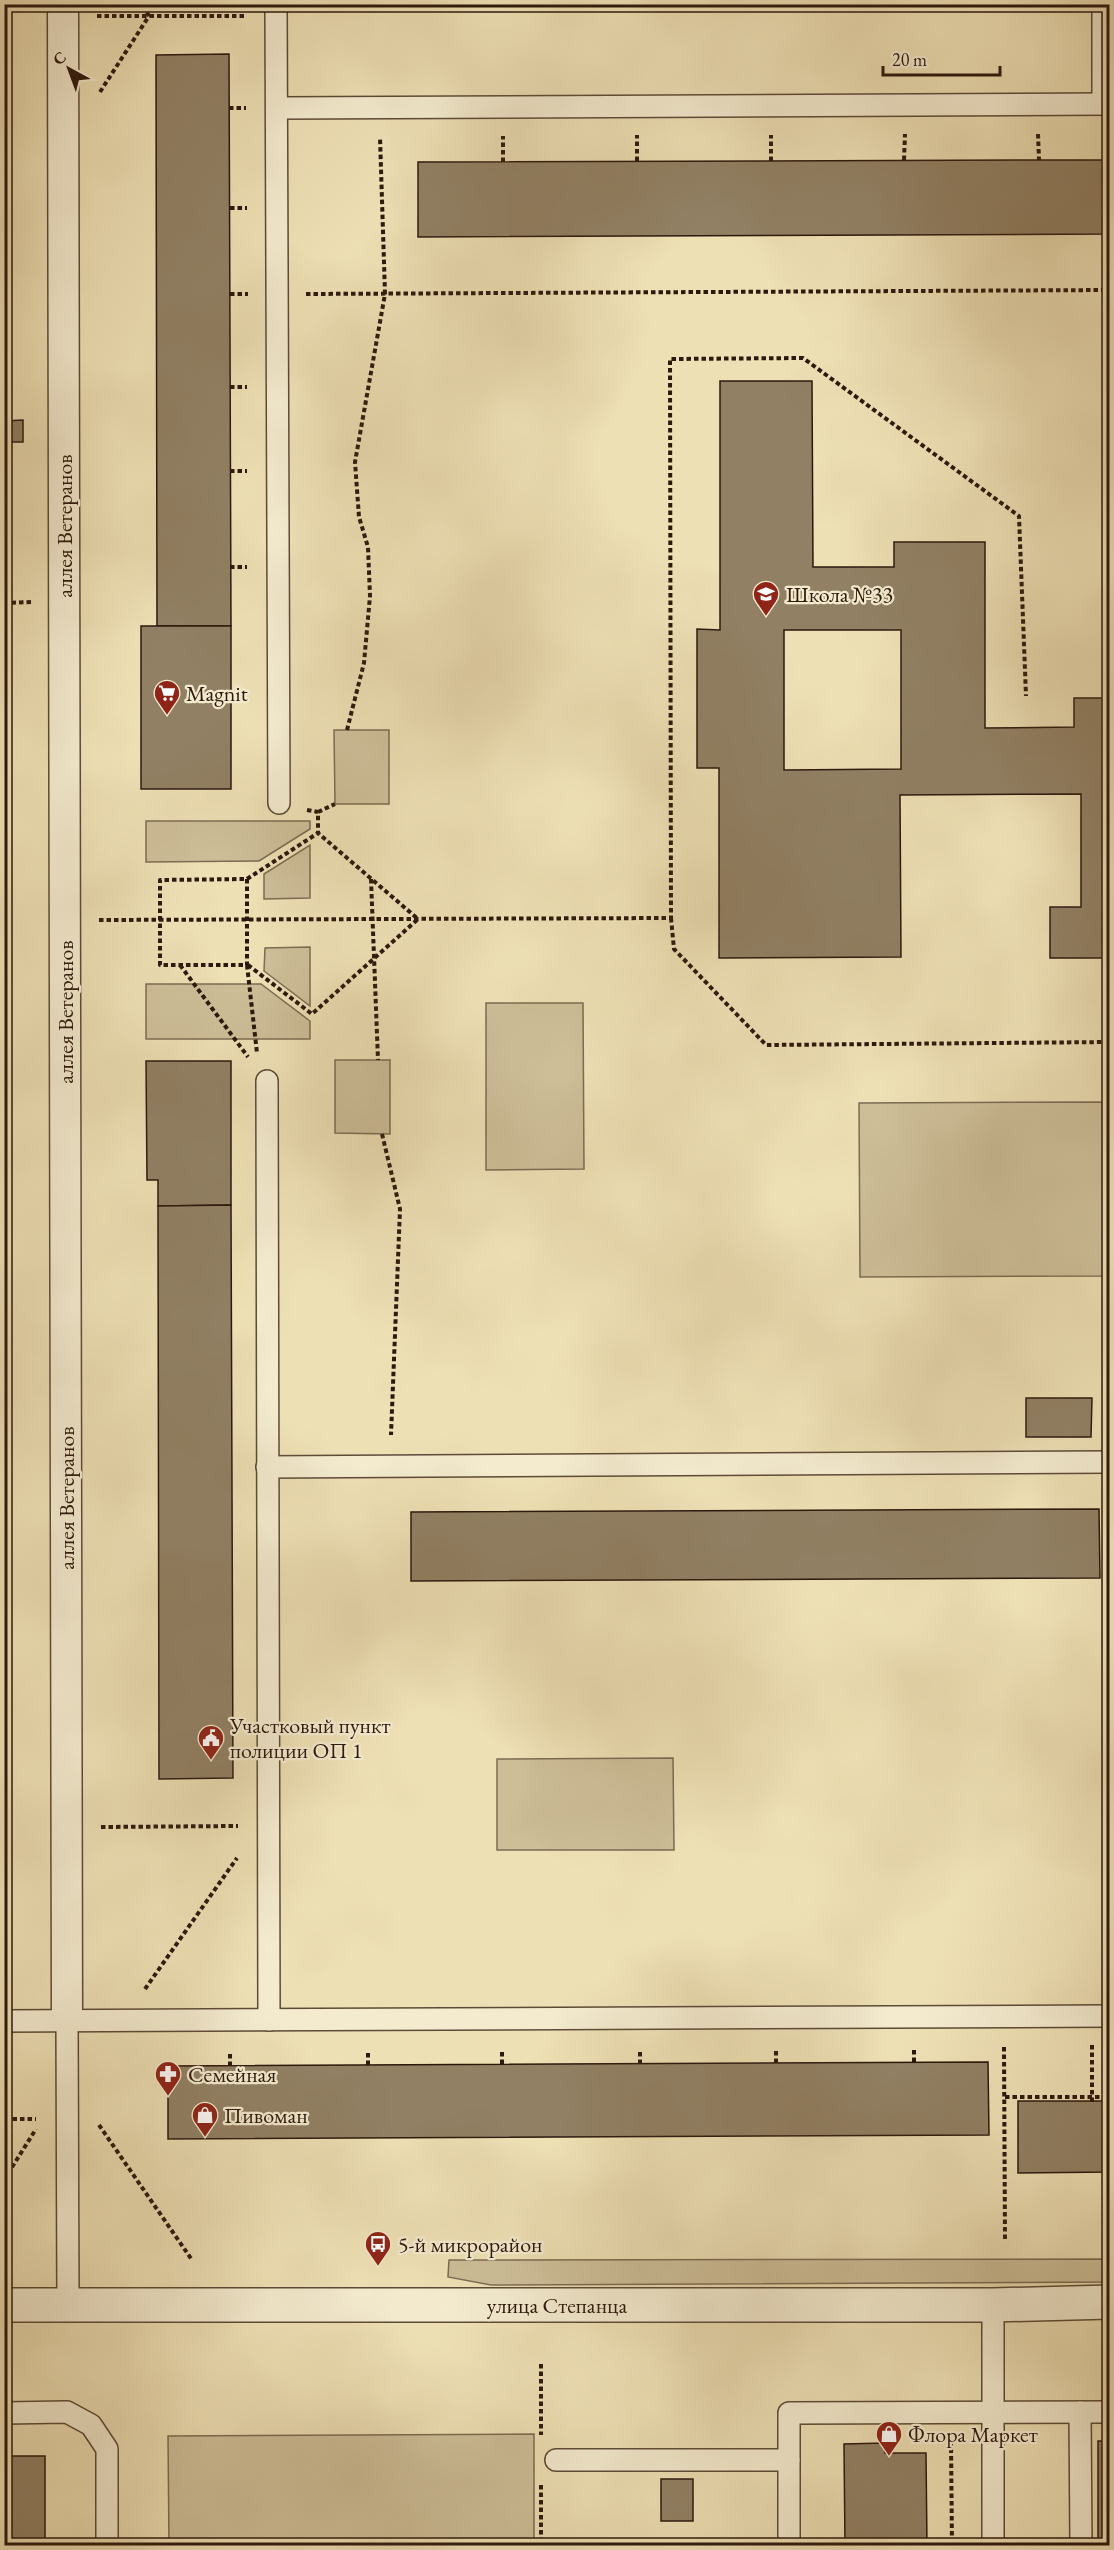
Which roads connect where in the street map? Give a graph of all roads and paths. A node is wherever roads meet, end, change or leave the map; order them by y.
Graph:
1 (142, 4) edge
2 (1103, 4) edge
3 (63, 10) edge
4 (276, 10) edge
5 (149, 16) junction
6 (94, 101) dead end
7 (1106, 104) edge
8 (379, 107) junction
9 (277, 108) junction
10 (904, 130) dead end
11 (1038, 130) dead end
12 (637, 131) dead end
13 (771, 131) dead end
14 (503, 132) dead end
15 (904, 160) dead end
16 (1039, 160) dead end
17 (637, 161) dead end
18 (771, 161) dead end
19 (503, 162) dead end
20 (1110, 291) edge
21 (277, 294) junction
22 (385, 294) junction
23 (1026, 696) dead end
24 (347, 730) dead end
25 (279, 803) dead end
26 (335, 804) dead end
27 (318, 812) dead end
28 (247, 879) junction
29 (371, 879) junction
30 (671, 918) junction
31 (372, 919) junction
32 (418, 919) junction
33 (160, 920) junction
34 (247, 920) junction
35 (65, 921) junction
36 (374, 958) junction
37 (180, 965) junction
38 (247, 965) junction
39 (1110, 1042) edge
40 (378, 1060) dead end
41 (262, 1076) junction
42 (382, 1134) dead end
43 (1110, 1462) edge
44 (390, 1466) junction
45 (267, 1467) junction
46 (264, 1826) junction
47 (67, 1827) junction
48 (1004, 2016) junction
49 (1101, 2016) edge
50 (4, 2020) edge
51 (67, 2020) junction
52 (123, 2020) junction
53 (269, 2020) junction
54 (67, 2079) junction
55 (1005, 2097) junction
56 (1110, 2097) edge
57 (1092, 2099) junction
58 (5, 2119) edge
59 (43, 2119) dead end
60 (1005, 2241) dead end
61 (192, 2260) dead end
62 (1110, 2302) edge
63 (4, 2305) edge
64 (68, 2305) junction
65 (993, 2305) junction
66 (1080, 2412) junction
67 (1110, 2412) edge
68 (4, 2413) edge
69 (993, 2413) junction
70 (951, 2429) dead end
71 (556, 2460) dead end
72 (789, 2460) junction
73 (829, 2541) dead end
74 (844, 2541) dead end
75 (107, 2546) edge
76 (789, 2546) edge
77 (952, 2546) edge
78 (993, 2546) edge
79 (1081, 2546) edge

1 - 5 path
2 - 7 lane
3 - 5 path
3 - 35 street, аллея Ветеранов
4 - 5 path
4 - 9 lane
5 - 6 path
7 - 8 lane
8 - 9 lane
8 - 22 path
9 - 21 lane
10 - 15 path
11 - 16 path
12 - 17 path
13 - 18 path
14 - 19 path
20 - 22 path
21 - 22 path
21 - 25 lane
22 - 24 path
23 - 30 path
26 - 27 path
28 - 29 path
28 - 33 path
28 - 34 path
29 - 31 path
29 - 32 path
30 - 32 path
30 - 39 path
31 - 32 path
31 - 34 path
31 - 36 path
32 - 36 path
33 - 34 path
33 - 35 path
33 - 37 path
34 - 38 path
35 - 47 street, аллея Ветеранов
36 - 38 path
36 - 40 path
37 - 38 path
37 - 41 path
38 - 41 path
41 - 45 lane
42 - 44 path
43 - 44 lane
44 - 45 lane
45 - 46 lane
46 - 47 path
46 - 52 path
46 - 53 lane
47 - 51 street, аллея Ветеранов
48 - 49 lane
48 - 53 lane
48 - 55 path
49 - 57 path
50 - 51 lane
51 - 52 lane
51 - 54 lane
52 - 53 lane
54 - 61 path
54 - 64 lane
55 - 57 path
55 - 60 path
56 - 57 path
58 - 59 path
62 - 65 street, улица Степанца
63 - 64 street, улица Степанца
64 - 65 street, улица Степанца
65 - 69 lane
66 - 67 lane
66 - 69 lane
66 - 79 lane
68 - 75 lane
69 - 72 lane
69 - 78 lane
70 - 77 path
71 - 72 lane
72 - 76 lane
73 - 74 path

